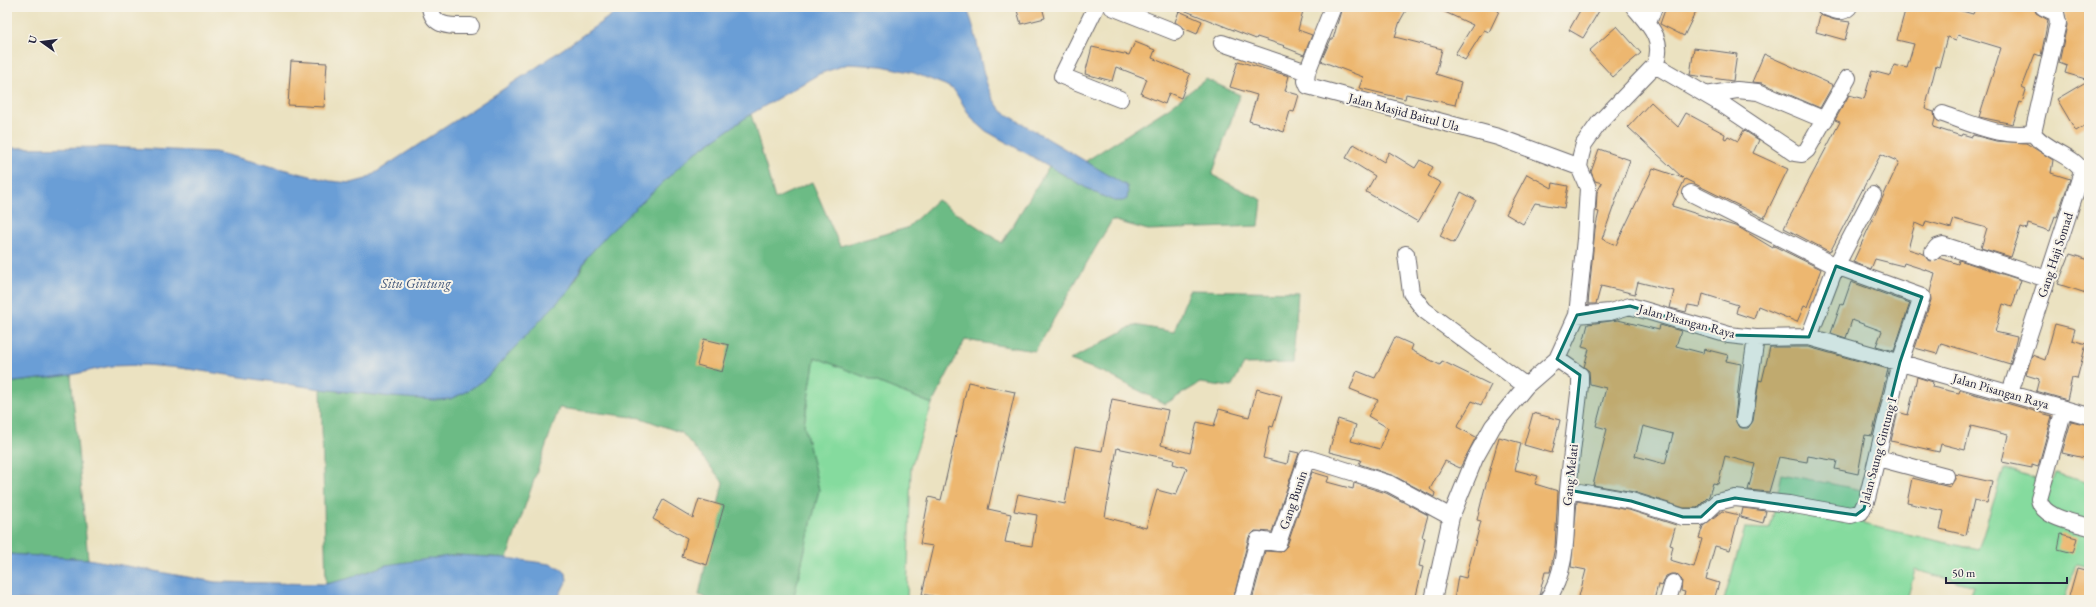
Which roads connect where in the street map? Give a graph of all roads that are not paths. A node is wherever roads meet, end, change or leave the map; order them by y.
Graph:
1 (430, 7) edge
2 (1096, 7) edge
3 (1112, 7) edge
4 (1333, 7) edge
5 (1634, 7) edge
6 (1654, 7) edge
7 (1825, 7) edge
8 (1849, 7) edge
9 (2043, 7) edge
10 (1648, 23) junction
11 (472, 26) dead end
12 (1175, 32) dead end
13 (1222, 43) dead end
14 (1655, 65) junction
15 (1307, 72) junction
16 (1848, 78) dead end
17 (1706, 95) junction
18 (1120, 99) dead end
19 (1943, 114) dead end
20 (1825, 120) junction
21 (2033, 134) junction
22 (1579, 167) junction
23 (1691, 193) dead end
24 (1873, 194) dead end
25 (1933, 252) dead end
26 (1406, 254) dead end
27 (1836, 266) junction
28 (2047, 279) junction
29 (1577, 315) junction
30 (1809, 337) junction
31 (1756, 338) junction
32 (1557, 359) junction
33 (1900, 362) junction
34 (1526, 386) junction
35 (2010, 393) junction
36 (2064, 409) junction
37 (2089, 416) edge
38 (1744, 420) dead end
39 (1878, 458) junction
40 (1946, 476) dead end
41 (1568, 490) junction
42 (1451, 517) junction
43 (2089, 527) edge
44 (1673, 583) dead end
45 (1242, 600) edge
46 (1433, 600) edge
47 (1547, 600) edge
48 (1668, 600) edge

1 - 11 street
2 - 18 street
3 - 12 street
4 - 15 street
5 - 10 street
6 - 10 street
7 - 8 street
9 - 21 street
10 - 14 street
13 - 15 street
14 - 17 street
14 - 22 street
15 - 22 street, Jalan Masjid Baitul Ula
16 - 20 street
17 - 20 street
17 - 20 street
19 - 21 street
21 - 28 street, Gang Haji Somad
22 - 29 street
23 - 27 street
24 - 27 street
25 - 28 street
26 - 34 street
27 - 30 street
27 - 33 street, Jalan Saung Gintung I
28 - 35 street, Gang Haji Somad
29 - 31 street, Jalan Pisangan Raya
29 - 32 street
30 - 31 street, Jalan Pisangan Raya
30 - 33 street, Jalan Pisangan Raya
31 - 38 street
32 - 34 street
32 - 41 street, Gang Melati
33 - 35 street, Jalan Pisangan Raya
33 - 39 street, Jalan Saung Gintung I
34 - 42 street
35 - 36 street, Jalan Pisangan Raya
36 - 37 street, Jalan Pisangan Raya
36 - 43 street
39 - 40 street
39 - 41 street, Jalan Saung Gintung I
41 - 47 street, Gang Melati
42 - 45 street, Gang Bunin
42 - 46 street
44 - 48 street

